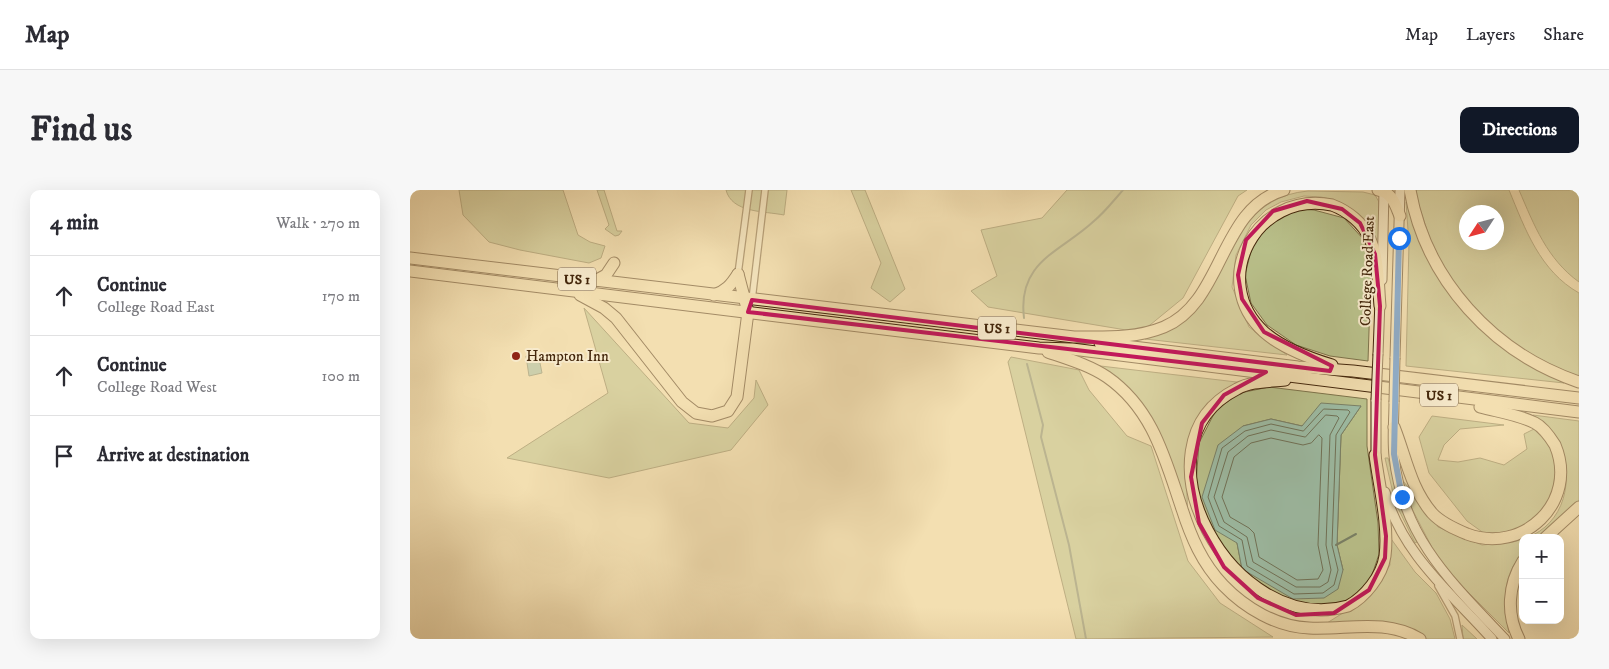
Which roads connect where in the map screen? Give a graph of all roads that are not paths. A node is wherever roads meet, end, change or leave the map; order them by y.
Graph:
1 (749, 190) edge
2 (765, 190) edge
3 (1284, 190) edge
4 (1382, 190) edge
5 (1400, 190) edge
6 (1410, 190) edge
7 (1400, 216) junction
8 (410, 258) edge
9 (410, 271) edge
10 (738, 274) junction
11 (595, 281) junction
12 (628, 285) junction
13 (574, 292) junction
14 (713, 295) junction
15 (748, 299) junction
16 (1380, 306) junction
17 (748, 312) junction
18 (1074, 336) junction
19 (1039, 348) junction
20 (1353, 371) junction
21 (1298, 378) junction
22 (1579, 382) edge
23 (1445, 396) junction
24 (1579, 398) edge
25 (1579, 412) edge
26 (1394, 427) junction
27 (1375, 455) junction
28 (1579, 507) edge
29 (1549, 534) edge
30 (1519, 568) edge
31 (1433, 578) junction
32 (1420, 639) edge
33 (1460, 639) edge
34 (1492, 639) edge
35 (1504, 639) edge
36 (1519, 639) edge

1 - 10 street
2 - 15 street
3 - 18 highway
4 - 7 highway
4 - 16 street, College Road East
5 - 7 street, College Road East
6 - 22 highway
7 - 26 street, College Road East, bridge
8 - 11 highway, US 1
9 - 13 highway, US 1
10 - 14 highway
10 - 15 highway
11 - 12 highway, US 1
11 - 12 highway
12 - 14 highway, US 1
13 - 17 highway, US 1
13 - 17 highway
14 - 15 highway, US 1
15 - 17 highway
15 - 18 highway, US 1
16 - 20 highway
16 - 27 street, College Road East, bridge
17 - 19 highway, US 1
18 - 20 highway, US 1
19 - 21 highway, US 1
19 - 32 highway
20 - 24 highway, US 1
21 - 23 highway, US 1
21 - 27 highway
23 - 25 highway, US 1
23 - 26 highway
26 - 35 street, College Road East
27 - 31 street, College Road East
28 - 29 highway
30 - 36 highway
31 - 33 street
31 - 34 street, College Road East

